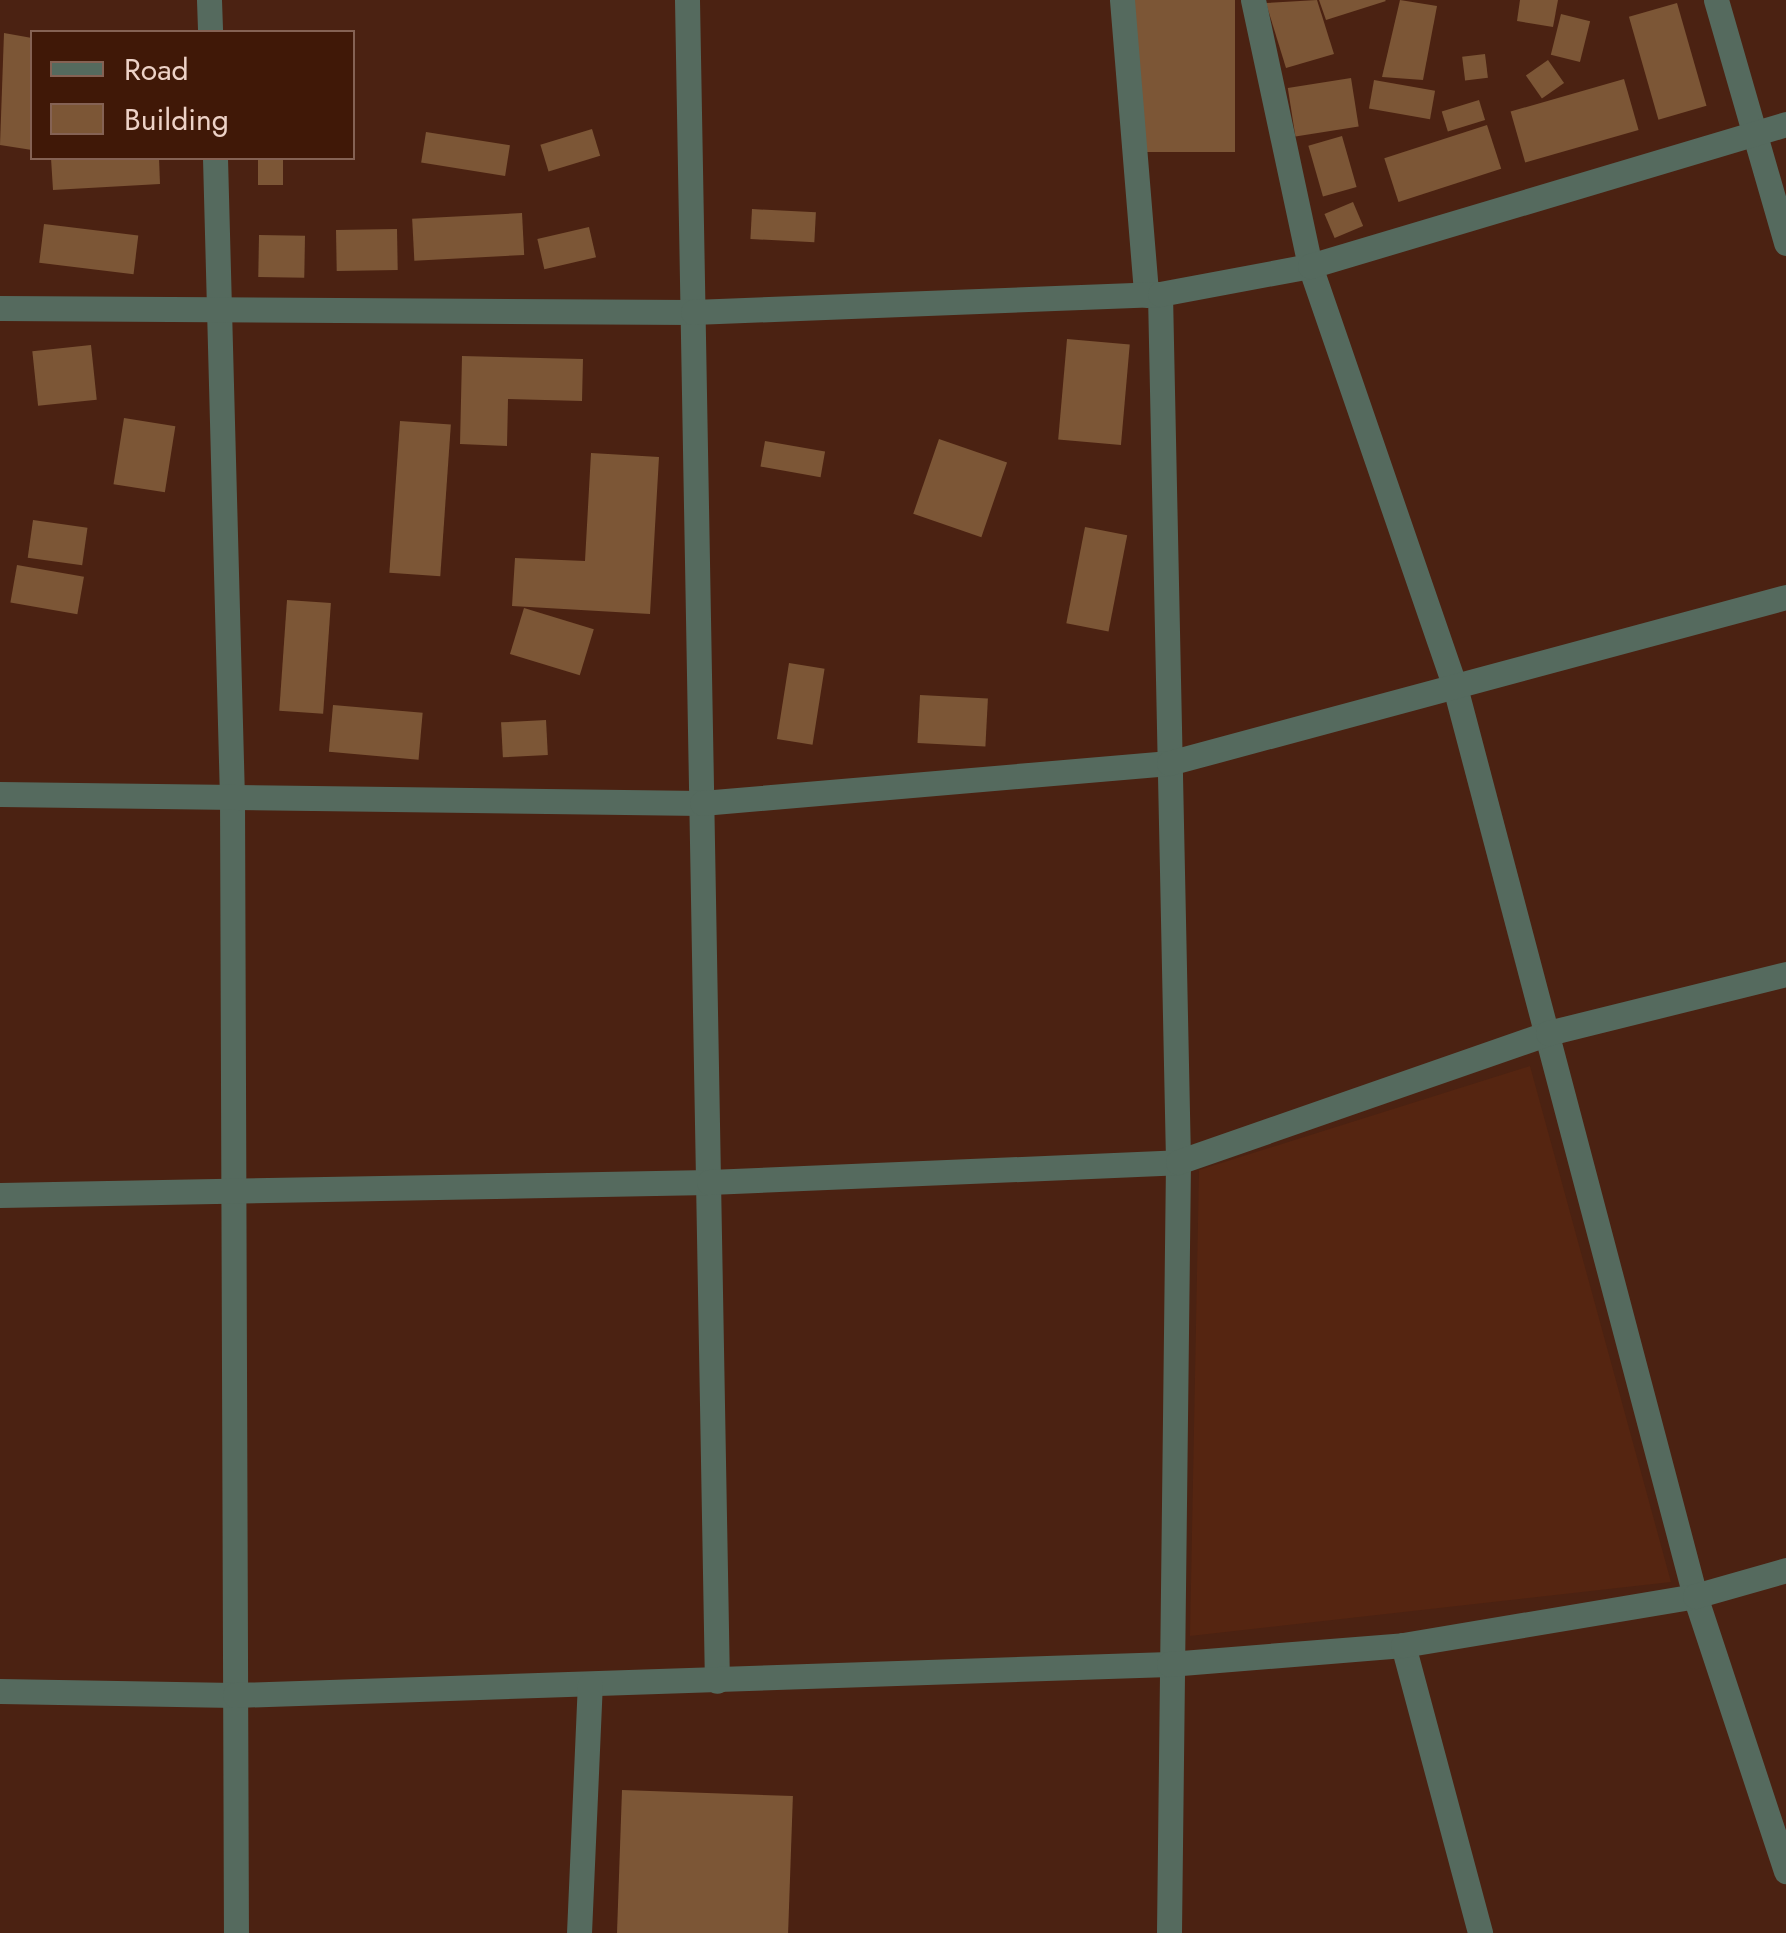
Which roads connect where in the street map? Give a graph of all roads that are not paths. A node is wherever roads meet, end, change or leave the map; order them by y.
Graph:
1 (209, 0) edge
2 (687, 0) edge
3 (1122, 0) edge
4 (1253, 0) edge
5 (1716, 0) edge
6 (210, 30) edge
7 (1786, 124) edge
8 (1754, 133) junction
9 (215, 160) edge
10 (1786, 242) edge
11 (1310, 266) junction
12 (1153, 294) junction
13 (220, 306) junction
14 (0, 308) edge
15 (693, 312) junction
16 (1786, 597) edge
17 (1454, 686) junction
18 (1169, 763) junction
19 (0, 794) edge
20 (232, 796) junction
21 (702, 804) junction
22 (1786, 974) edge
23 (1548, 1034) junction
24 (1178, 1162) junction
25 (708, 1182) junction
26 (232, 1193) junction
27 (0, 1194) edge
28 (1786, 1570) edge
29 (1695, 1596) junction
30 (1403, 1645) junction
31 (1169, 1664) junction
32 (717, 1681) junction
33 (590, 1685) junction
34 (0, 1691) edge
35 (235, 1695) junction
36 (1786, 1871) edge
37 (236, 1933) edge
38 (579, 1933) edge
39 (1169, 1933) edge
40 (1480, 1933) edge

1 - 6 street
2 - 15 street
3 - 12 street
4 - 11 street
5 - 8 street
7 - 8 street
8 - 10 street
8 - 11 street
9 - 13 street
11 - 12 street
11 - 17 street
12 - 15 street
12 - 18 street
13 - 14 street
13 - 15 street
13 - 20 street
15 - 21 street
16 - 17 street
17 - 18 street
17 - 23 street
18 - 21 street
18 - 24 street
19 - 20 street
20 - 21 street
20 - 26 street
21 - 25 street
22 - 23 street
23 - 24 street
23 - 29 street
24 - 25 street
24 - 31 street
25 - 26 street
25 - 32 street
26 - 27 street
26 - 35 street
28 - 29 street
29 - 30 street
29 - 36 street
30 - 31 street
30 - 40 street
31 - 32 street
31 - 39 street
32 - 33 street
33 - 35 street
33 - 38 street
34 - 35 street
35 - 37 street

